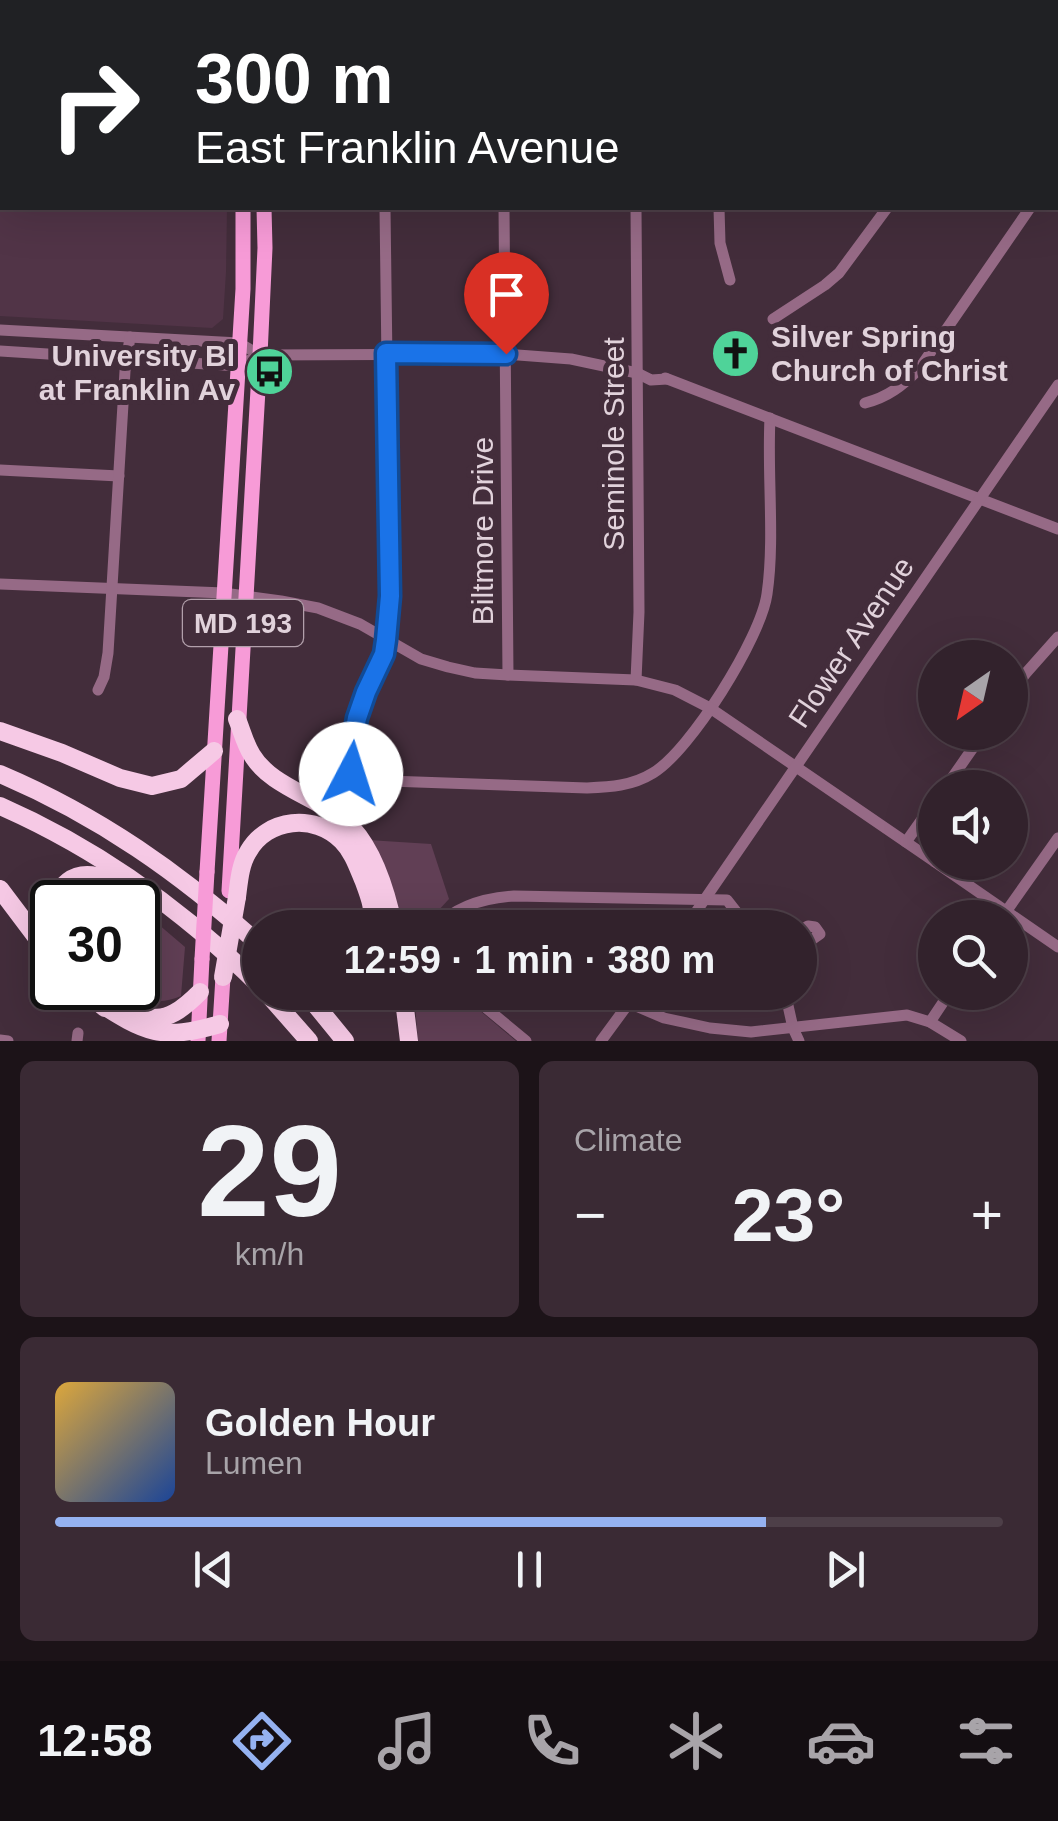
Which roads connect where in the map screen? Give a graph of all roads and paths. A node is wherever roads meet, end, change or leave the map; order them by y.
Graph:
1 (243, 210) edge
2 (264, 210) edge
3 (385, 210) edge
4 (504, 210) edge
5 (636, 210) edge
6 (719, 210) edge
7 (886, 210) edge
8 (1029, 210) edge
9 (730, 280) dead end
10 (773, 319) dead end
11 (0, 330) edge
12 (130, 337) junction
13 (239, 343) junction
14 (0, 351) edge
15 (386, 353) junction
16 (506, 354) junction
17 (260, 355) junction
18 (126, 358) junction
19 (238, 366) junction
20 (637, 373) junction
21 (1058, 384) edge
22 (865, 403) dead end
23 (770, 418) junction
24 (0, 470) edge
25 (119, 476) junction
26 (980, 498) junction
27 (1058, 530) edge
28 (0, 584) edge
29 (111, 590) junction
30 (224, 594) junction
31 (245, 595) junction
32 (1058, 637) edge
33 (386, 640) junction
34 (1028, 671) edge
35 (508, 675) junction
36 (636, 680) junction
37 (98, 690) dead end
38 (710, 708) junction
39 (238, 719) junction
40 (0, 731) edge
41 (214, 751) junction
42 (797, 766) junction
43 (0, 774) edge
44 (0, 806) edge
45 (918, 825) edge
46 (1058, 838) edge
47 (906, 842) junction
48 (918, 850) edge
49 (159, 862) junction
50 (71, 880) edge
51 (111, 880) edge
52 (959, 880) edge
53 (0, 889) edge
54 (233, 894) junction
55 (705, 900) junction
56 (986, 900) edge
57 (1015, 900) edge
58 (160, 907) edge
59 (373, 910) edge
60 (389, 910) edge
61 (459, 910) edge
62 (698, 910) edge
63 (736, 910) edge
64 (242, 922) edge
65 (1028, 928) edge
66 (30, 929) edge
67 (242, 929) edge
68 (198, 930) junction
69 (1058, 947) edge
70 (242, 970) edge
71 (224, 976) joint
72 (200, 992) junction
73 (114, 1010) edge
74 (116, 1010) edge
75 (134, 1010) edge
76 (282, 1010) edge
77 (319, 1010) edge
78 (405, 1010) edge
79 (489, 1010) edge
80 (624, 1010) edge
81 (652, 1010) edge
82 (789, 1010) edge
83 (938, 1010) edge
84 (930, 1022) junction
85 (793, 1028) junction
86 (219, 1032) edge
87 (198, 1036) edge
88 (0, 1040) edge
89 (8, 1041) edge
90 (149, 1041) edge
91 (309, 1041) edge
92 (346, 1041) edge
93 (409, 1041) edge
94 (526, 1041) edge
95 (601, 1041) edge
96 (799, 1041) edge
97 (961, 1041) edge

1 - 13 main road, MD 193
2 - 17 main road, MD 193
3 - 15 street
4 - 16 street, Biltmore Drive
5 - 20 street, Seminole Street
6 - 9 street
7 - 10 street
8 - 22 street
11 - 12 street
12 - 13 street
12 - 18 street
13 - 17 street
13 - 19 main road, MD 193
14 - 18 street
15 - 16 street
15 - 17 street
15 - 33 street
16 - 20 street
16 - 35 street, Biltmore Drive
17 - 19 street
17 - 31 main road, MD 193
18 - 19 street
18 - 25 street
19 - 30 main road, MD 193
20 - 23 street
20 - 36 street, Seminole Street
21 - 26 street, Flower Avenue
23 - 26 street
23 - 38 street
24 - 25 street
25 - 29 street
26 - 27 street
26 - 42 street, Flower Avenue
28 - 29 street
29 - 30 street
29 - 37 street
30 - 31 street
30 - 41 main road, MD 193
31 - 33 street
31 - 39 main road, MD 193
32 - 34 street
33 - 35 street
33 - 38 street
35 - 36 street
36 - 38 street
38 - 42 street
39 - 54 main road, MD 193
39 - 60 highway
40 - 41 highway
41 - 72 main road, MD 193, bridge
42 - 47 street
42 - 55 street, Flower Avenue
43 - 49 highway
44 - 68 highway
45 - 47 street
46 - 57 street
47 - 48 street
49 - 64 highway
49 - 67 highway
50 - 51 highway
52 - 56 street
53 - 66 highway
54 - 59 highway
54 - 71 highway, bridge
55 - 61 street
55 - 62 street, Flower Avenue
55 - 63 street
58 - 68 highway
65 - 69 street
68 - 70 highway
71 - 86 main road
72 - 75 highway
72 - 87 main road, MD 193
73 - 90 highway
74 - 87 highway
76 - 91 highway
77 - 92 highway
78 - 93 highway
79 - 94 street
80 - 95 street
81 - 85 street
82 - 85 street
83 - 84 street
84 - 85 street
84 - 97 street
85 - 96 street
86 - 87 highway
88 - 89 street

